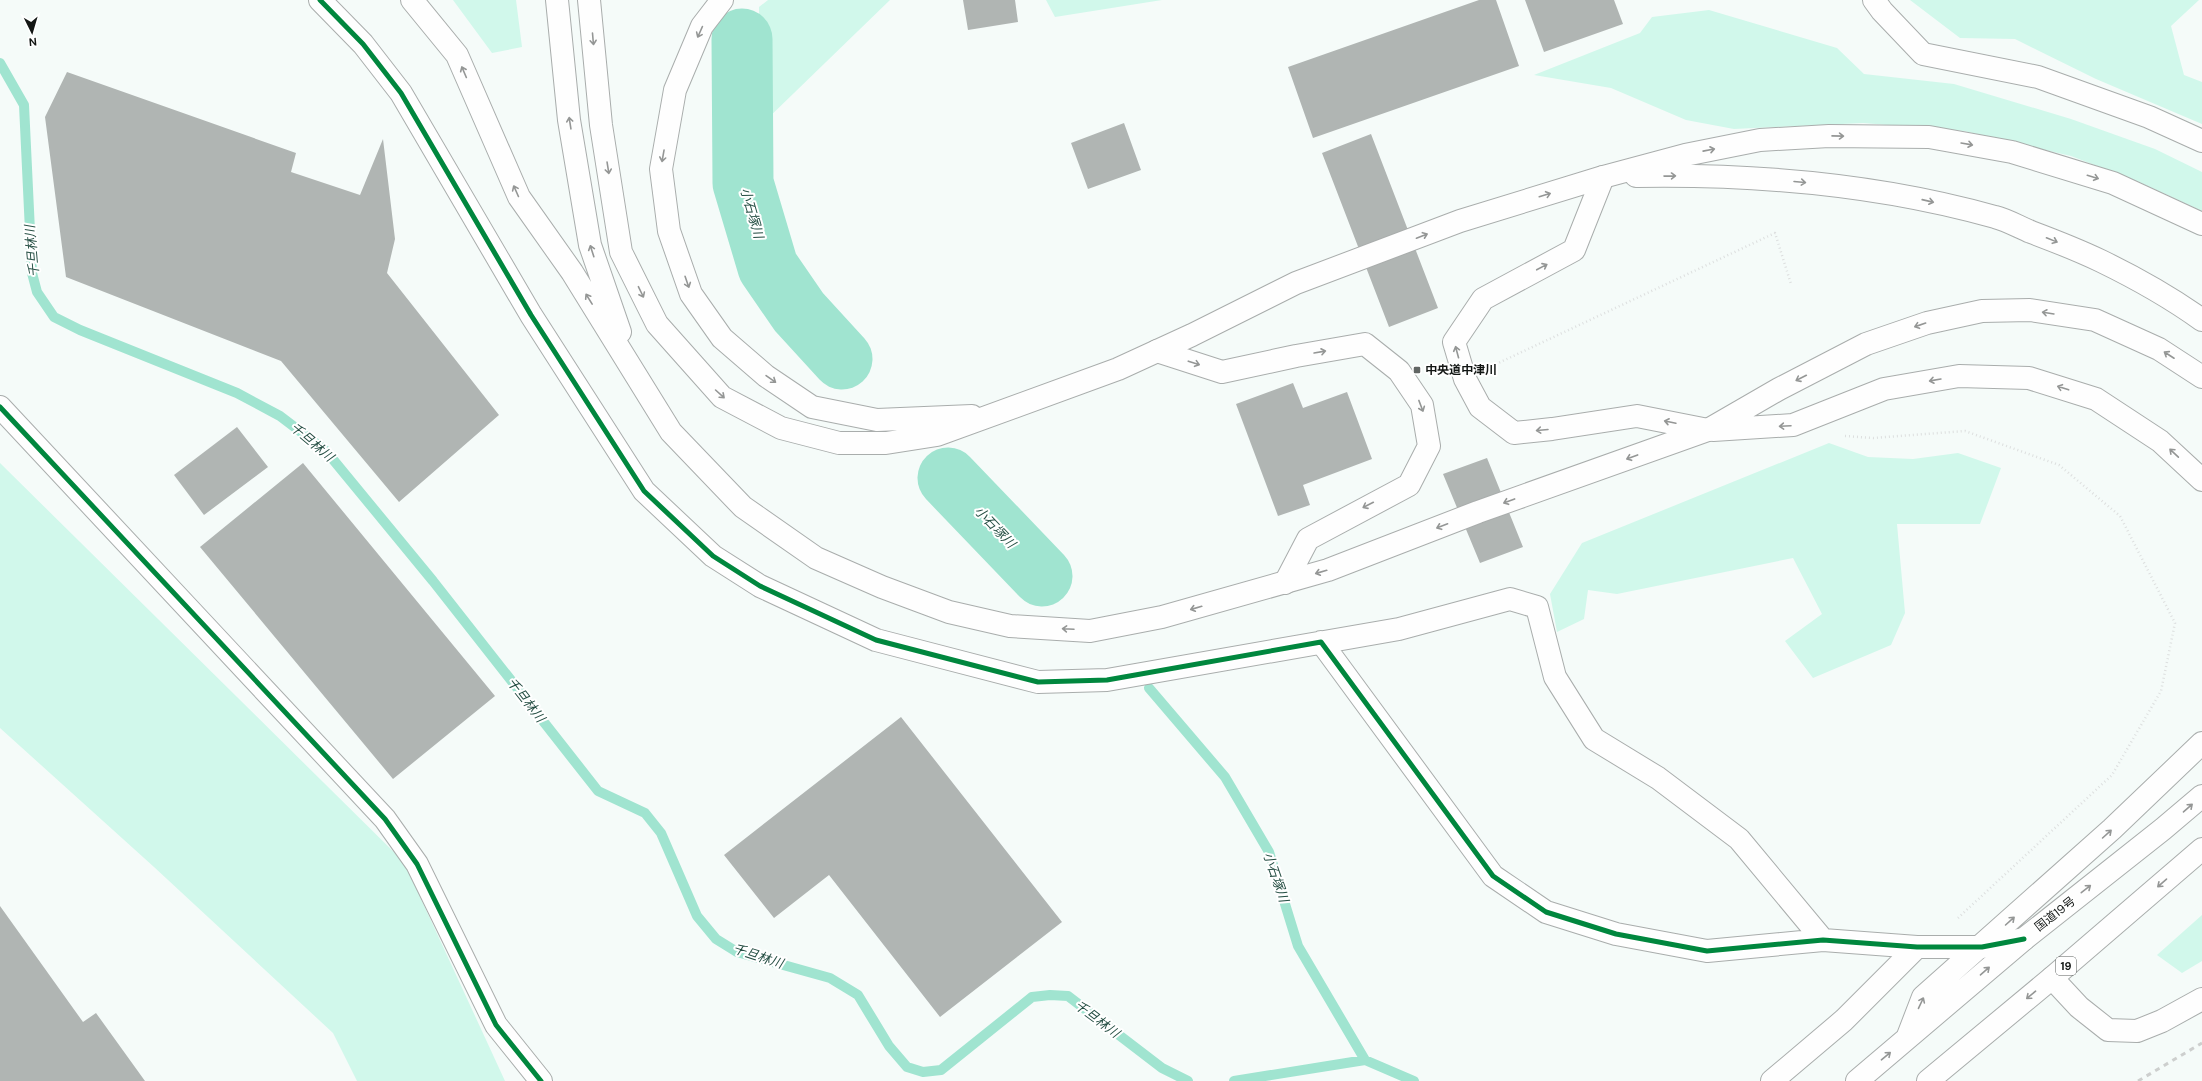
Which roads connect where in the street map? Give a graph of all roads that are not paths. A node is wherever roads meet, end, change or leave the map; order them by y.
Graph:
1 (320, 0) edge
2 (412, 0) edge
3 (557, 0) edge
4 (589, 0) edge
5 (722, 0) edge
6 (1874, 0) edge
7 (2202, 141) edge
8 (1603, 177) junction
9 (2202, 224) edge
10 (2202, 320) edge
11 (1157, 351) junction
12 (631, 368) junction
13 (2202, 377) edge
14 (0, 407) edge
15 (994, 415) junction
16 (1708, 430) junction
17 (2202, 480) edge
18 (1285, 583) junction
19 (1321, 642) junction
20 (2202, 743) edge
21 (2202, 796) edge
22 (2202, 849) edge
23 (2202, 854) edge
24 (2179, 868) junction
25 (2024, 939) junction
26 (1823, 940) junction
27 (1925, 947) junction
28 (1982, 947) junction
29 (2052, 978) junction
30 (2202, 999) edge
31 (1906, 1039) junction
32 (541, 1081) edge
33 (1772, 1081) edge
34 (1857, 1081) edge
35 (1928, 1081) edge

1 - 19 main road
12 -> 2 main road
12 -> 3 main road
4 -> 15 main road
5 -> 15 main road
6 - 7 main road
8 -> 9 main road
8 -> 10 main road
11 -> 8 main road
16 -> 8 main road
11 - 15 main road
11 -> 18 main road
18 -> 12 main road
13 -> 16 main road
14 - 32 main road
17 -> 16 main road
16 -> 18 main road
19 - 26 main road
19 - 26 main road
28 -> 20 main road
25 -> 21 main road, 国道19号
22 - 24 main road, 19
23 - 24 main road
24 -> 29 main road, 19
25 - 28 main road
31 -> 25 main road, 国道19号
26 - 27 main road
27 - 28 main road
27 - 33 main road
31 -> 28 main road
29 - 30 main road
29 -> 35 main road, 19
34 -> 31 main road, 国道19号

